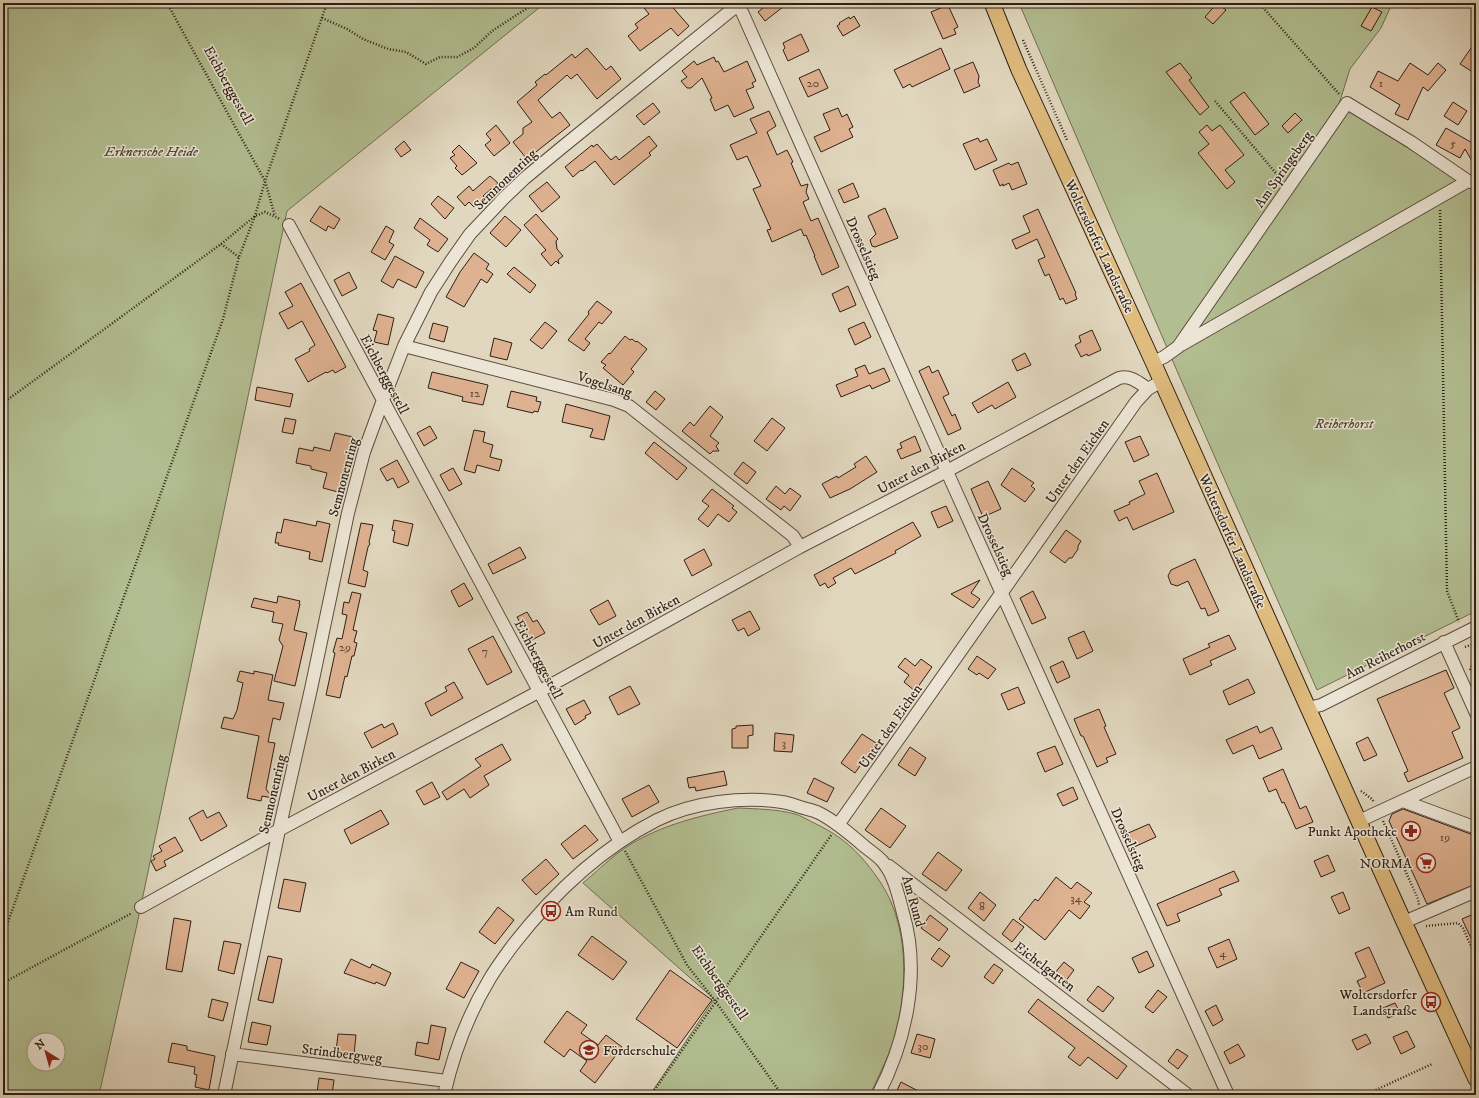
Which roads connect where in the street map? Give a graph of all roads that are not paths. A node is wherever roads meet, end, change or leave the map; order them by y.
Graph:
1 (992, 3) edge
2 (739, 4) edge
3 (1472, 183) edge
4 (289, 225) road end
5 (404, 346) junction
6 (1178, 347) junction
7 (1153, 362) junction
8 (1162, 382) junction
9 (1148, 388) junction
10 (383, 400) junction
11 (947, 471) junction
12 (800, 547) junction
13 (1002, 593) junction
14 (1476, 627) edge
15 (1444, 642) junction
16 (540, 691) junction
17 (1308, 708) junction
18 (1476, 713) edge
19 (1476, 767) edge
20 (1404, 800) junction
21 (1359, 821) junction
22 (1476, 824) edge
23 (838, 825) junction
24 (279, 830) junction
25 (620, 842) junction
26 (883, 862) junction
27 (1476, 891) edge
28 (141, 907) road end
29 (1404, 922) junction
30 (232, 1054) junction
31 (1476, 1079) edge
32 (447, 1081) junction
33 (224, 1095) edge
34 (444, 1095) edge
35 (878, 1095) edge
36 (1188, 1095) edge
37 (1228, 1095) edge

1 - 7 main road, Woltersdorfer Landstraße
2 - 5 street, Semnonenring
2 - 11 street, Drosselstieg
3 - 6 street
3 - 6 street, Am Springeberg
4 - 10 street, Eichberggestell
5 - 10 street, Semnonenring
5 - 12 street, Vogelsang
6 - 7 street, Am Springeberg
7 - 8 main road, Woltersdorfer Landstraße
8 - 9 street, Unter den Eichen
8 - 17 main road, Woltersdorfer Landstraße
9 - 11 street, Unter den Birken
9 - 13 street, Unter den Eichen
10 - 16 street, Eichberggestell
10 - 24 street, Semnonenring
11 - 12 street, Unter den Birken
11 - 13 street, Drosselstieg
12 - 16 street, Unter den Birken
13 - 23 street, Unter den Eichen
13 - 37 street, Drosselstieg
14 - 15 street, Am Reiherhorst
15 - 17 street, Am Reiherhorst
15 - 18 street
16 - 24 street, Unter den Birken
16 - 25 street, Eichberggestell
17 - 21 main road, Woltersdorfer Landstraße
19 - 20 street
20 - 21 street
20 - 22 street
21 - 29 main road, Woltersdorfer Landstraße
23 - 25 street, Am Rund
23 - 26 street, Am Rund
24 - 28 street, Unter den Birken
24 - 30 street, Semnonenring
25 - 32 street, Am Rund
26 - 35 street, Am Rund
26 - 36 street, Eichelgarten
27 - 29 street
29 - 31 main road, Woltersdorfer Landstraße
30 - 32 street, Strindbergweg
30 - 33 street, Semnonenring
32 - 34 street, Am Rund

